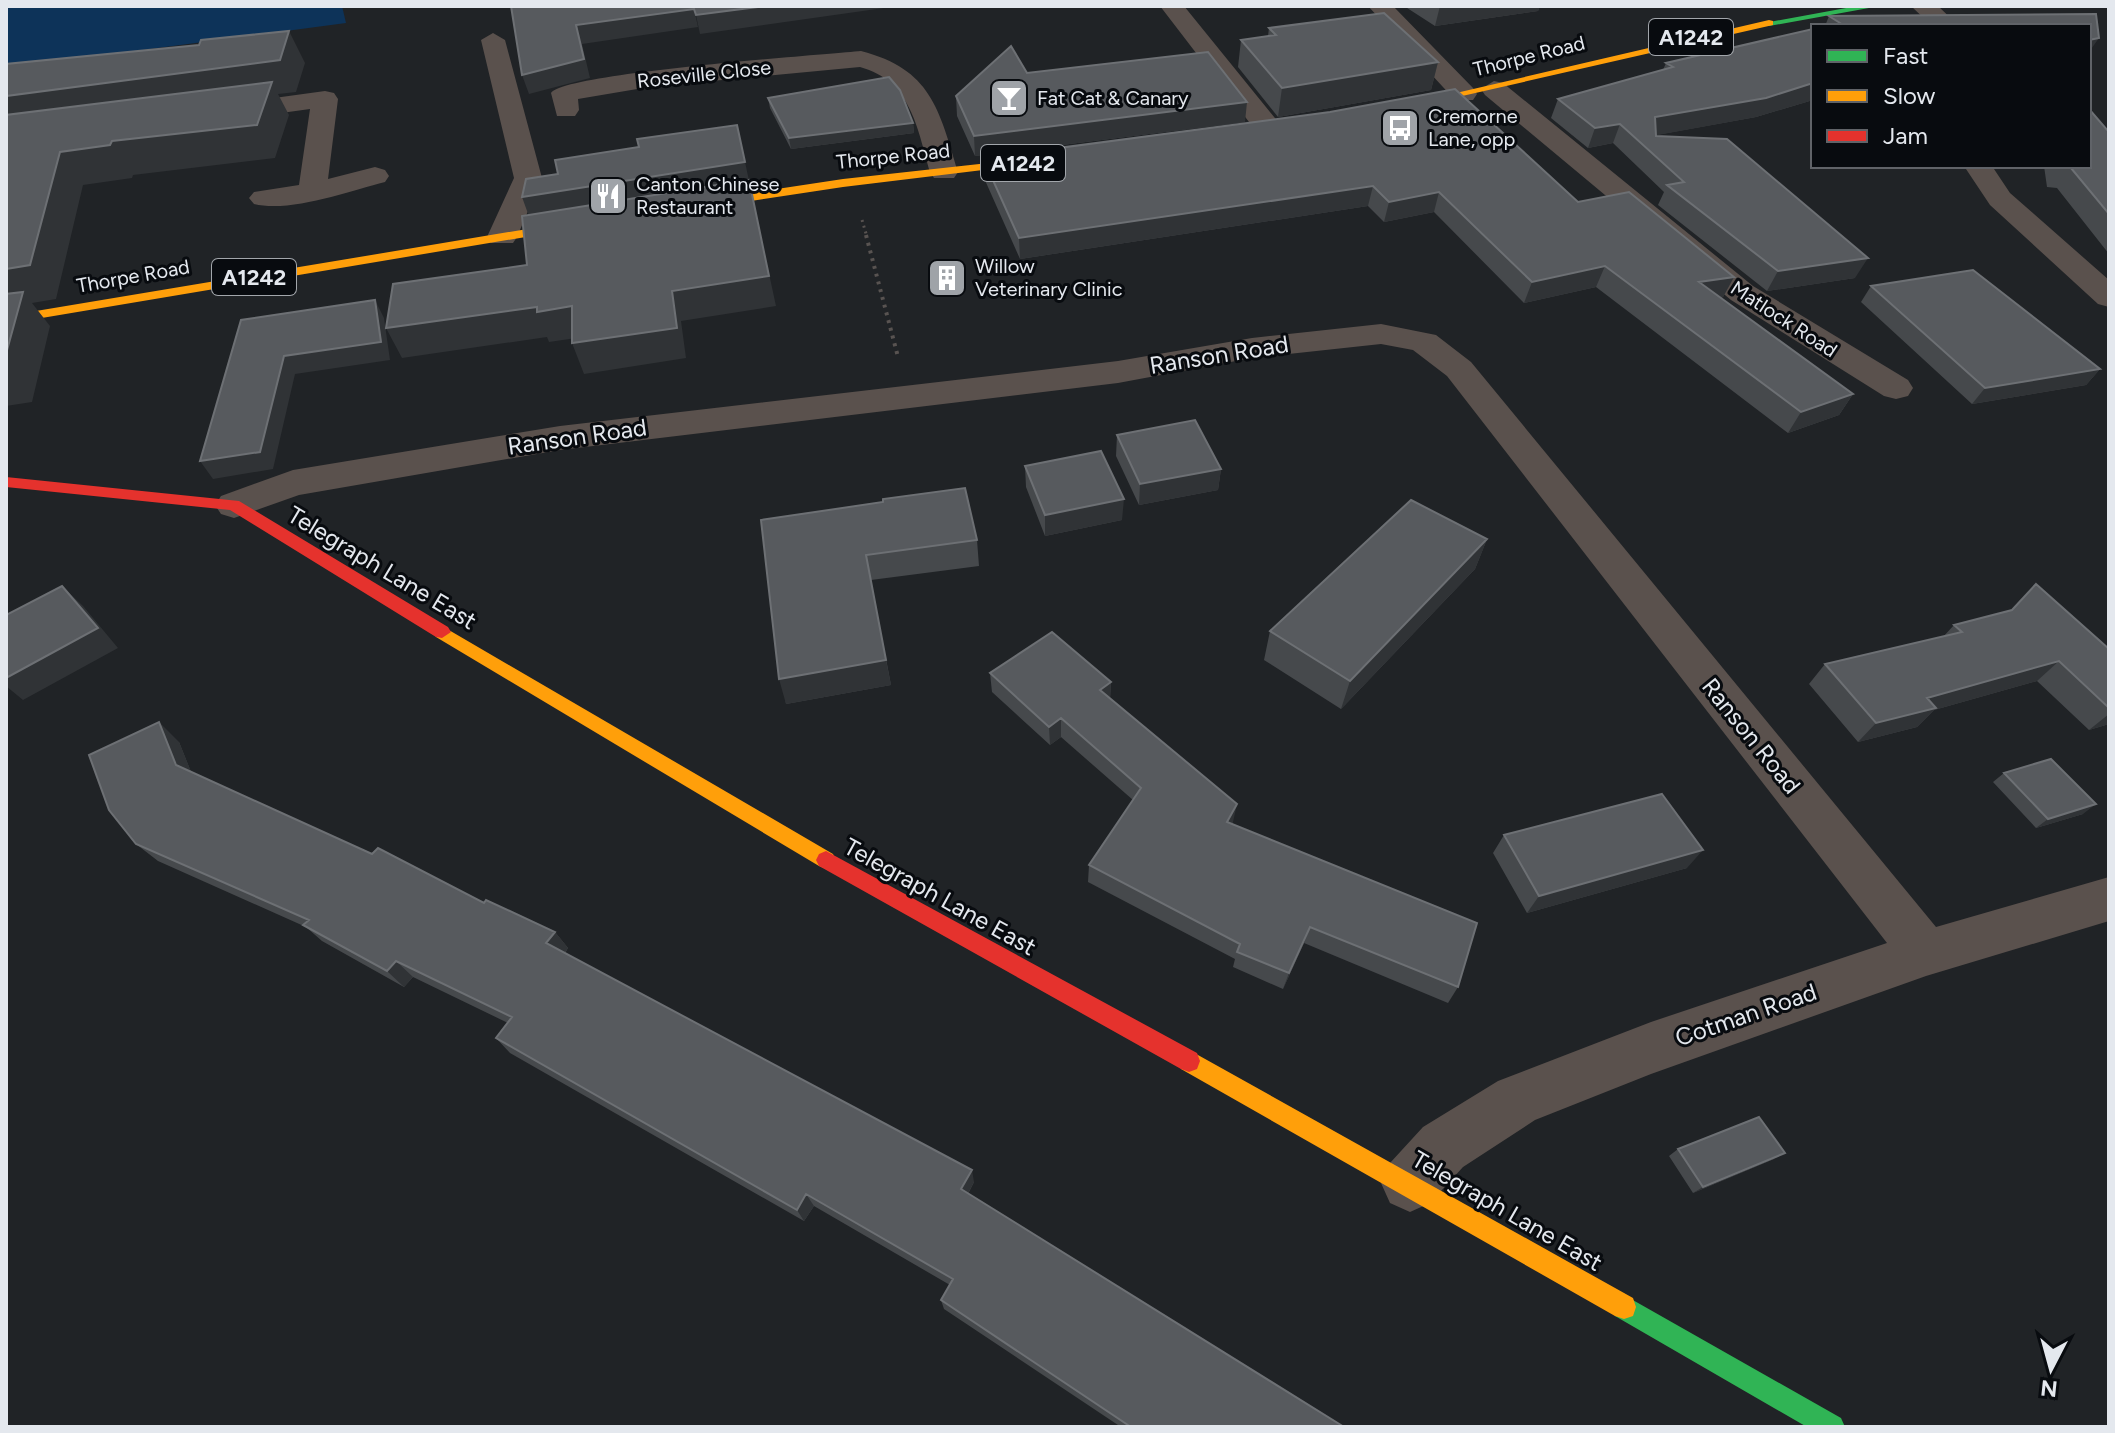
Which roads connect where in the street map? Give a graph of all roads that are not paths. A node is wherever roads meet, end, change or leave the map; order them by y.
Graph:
1 (1172, 6) edge
2 (1380, 6) edge
3 (1875, 6) edge
4 (1923, 6) edge
5 (1945, 24) edge
6 (871, 34) dead end
7 (493, 40) dead end
8 (861, 59) junction
9 (341, 74) dead end
10 (1479, 92) junction
11 (325, 99) junction
12 (566, 110) dead end
13 (1382, 110) edge
14 (200, 117) edge
15 (1276, 128) joint
16 (1243, 133) edge
17 (1070, 157) edge
18 (1979, 168) edge
19 (944, 172) junction
20 (375, 176) dead end
21 (312, 192) junction
22 (264, 198) dead end
23 (671, 210) edge
24 (595, 222) edge
25 (502, 237) junction
26 (2109, 297) edge
27 (6, 320) edge
28 (1896, 388) dead end
29 (6, 482) edge
30 (234, 505) junction
31 (2109, 899) edge
32 (1926, 953) junction
33 (1410, 1183) junction
34 (1832, 1427) edge

1 - 15 street
2 - 10 street, Matlock Road
3 - 10 main road, Thorpe Road / A1242
4 - 5 street
6 - 8 street
7 - 25 street
8 - 12 street, Roseville Close
8 - 19 street, Roseville Close
9 - 11 street
10 - 13 main road, Thorpe Road / A1242
10 - 28 street, Matlock Road
11 - 14 street
11 - 21 street
15 - 16 main road
17 - 19 main road, Thorpe Road / A1242
18 - 26 street
19 - 23 main road, Thorpe Road / A1242
20 - 21 street
21 - 22 street
24 - 25 main road, Thorpe Road / A1242
25 - 27 main road, Thorpe Road / A1242
29 - 30 main road, Telegraph Lane East
30 - 32 street, Ranson Road
30 - 33 main road, Telegraph Lane East
31 - 32 street, Cotman Road
32 - 33 street, Cotman Road
33 - 34 main road, Telegraph Lane East

